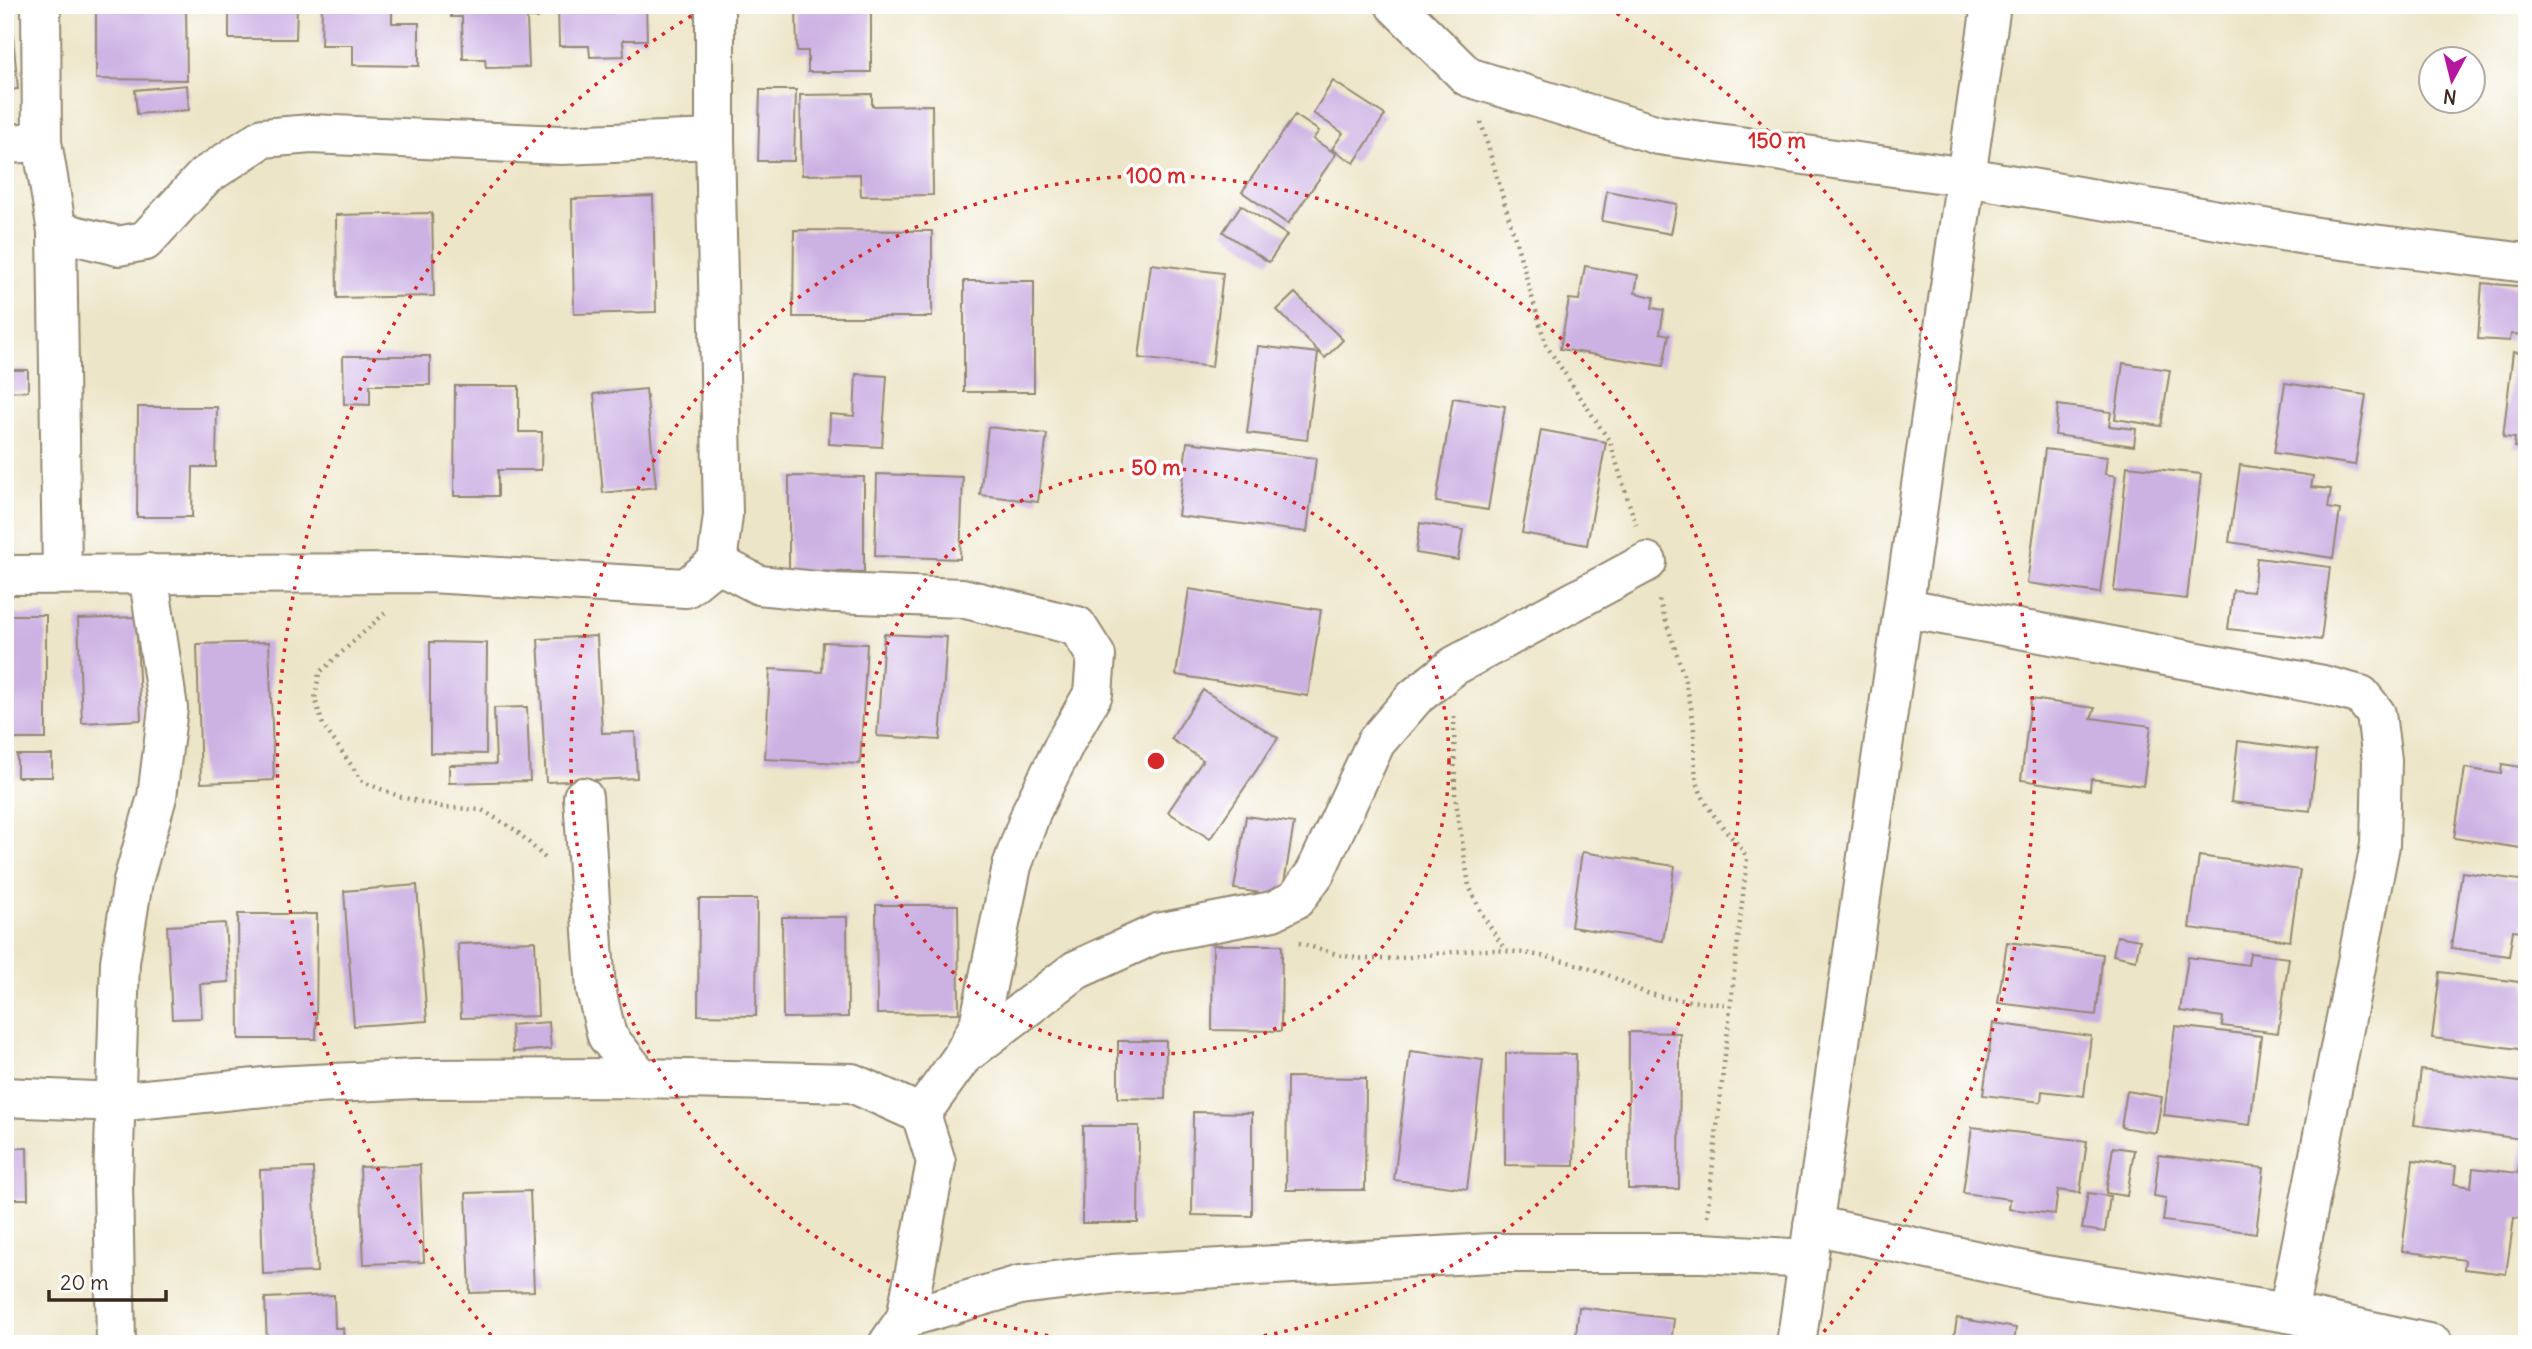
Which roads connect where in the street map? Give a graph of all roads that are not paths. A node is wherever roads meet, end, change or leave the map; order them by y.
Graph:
1 (41, 5) edge
2 (715, 5) edge
3 (1395, 5) edge
4 (1991, 5) edge
5 (715, 139) junction
6 (43, 142) junction
7 (5, 144) edge
8 (1967, 177) junction
9 (57, 231) junction
10 (2527, 263) edge
11 (1647, 562) road end
12 (717, 564) junction
13 (148, 573) junction
14 (62, 574) junction
15 (5, 575) edge
16 (1905, 608) junction
17 (583, 797) dead end
18 (962, 1057) junction
19 (641, 1078) junction
20 (5, 1097) edge
21 (117, 1102) junction
22 (921, 1114) junction
23 (1810, 1242) junction
24 (2287, 1313) junction
25 (897, 1331) edge
26 (116, 1344) edge
27 (1796, 1344) edge
28 (2433, 1344) edge

1 - 6 street
2 - 5 street
3 - 8 street
4 - 8 street
5 - 9 street
5 - 12 street
6 - 7 street
6 - 9 street
8 - 10 street
8 - 16 street
9 - 14 street
11 - 18 street
12 - 13 street
12 - 18 street
13 - 14 street
13 - 21 street
14 - 15 street
16 - 23 street
16 - 24 street
17 - 19 street
18 - 22 street
19 - 21 street
19 - 22 street
20 - 21 street
21 - 26 street
22 - 25 street
23 - 24 street
23 - 25 street
23 - 27 street
24 - 28 street

